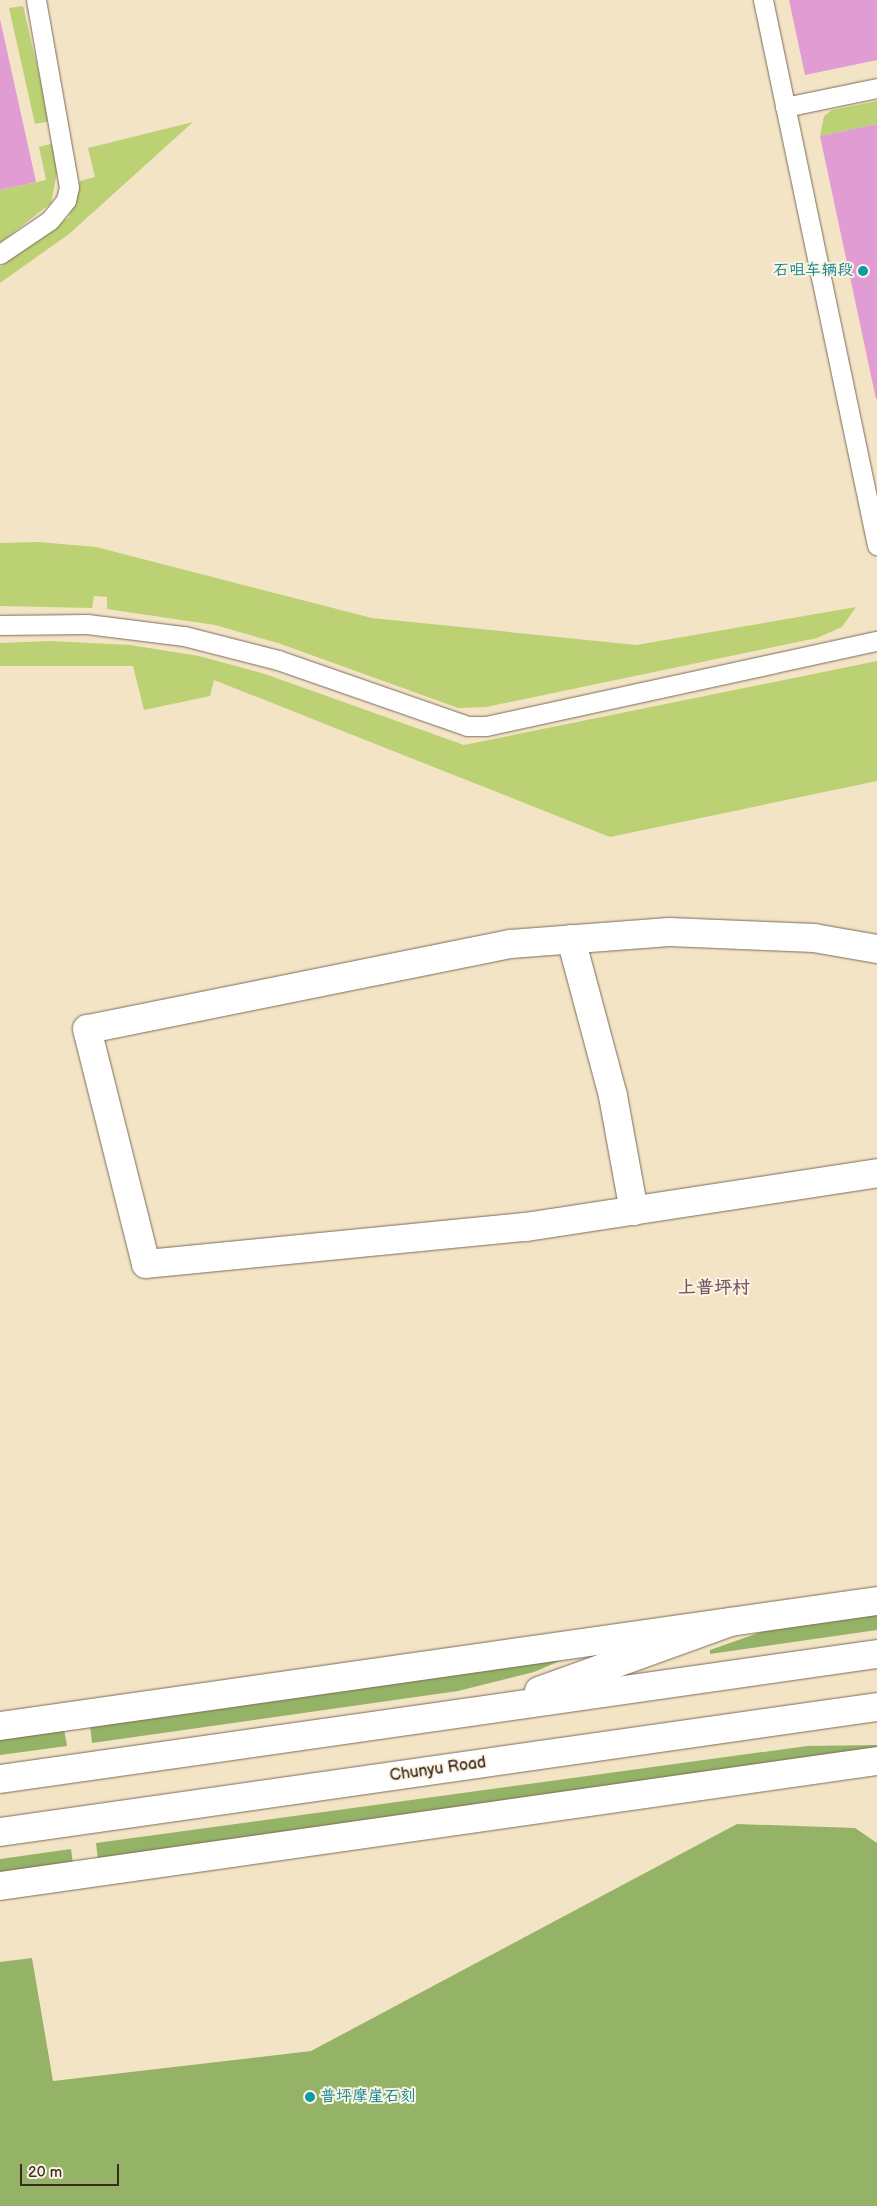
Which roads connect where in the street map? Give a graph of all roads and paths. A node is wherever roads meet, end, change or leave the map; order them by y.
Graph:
1 (36, 0) edge
2 (762, 0) edge
3 (877, 88) edge
4 (785, 107) junction
5 (0, 254) edge
6 (877, 545) edge
7 (0, 625) edge
8 (877, 641) edge
9 (571, 939) junction
10 (877, 948) edge
11 (877, 1173) edge
12 (634, 1211) junction
13 (877, 1601) edge
14 (731, 1622) junction
15 (877, 1654) edge
16 (877, 1708) edge
17 (484, 1710) junction
18 (0, 1726) edge
19 (877, 1761) edge
20 (0, 1779) edge
21 (0, 1832) edge
22 (0, 1886) edge

1 - 5 lane
2 - 4 lane
3 - 4 lane
4 - 6 lane
7 - 8 lane
9 - 10 street
9 - 12 street
9 - 12 street
11 - 12 street
13 - 14 street
14 - 17 street
14 - 18 street
15 - 17 street
16 - 21 street, Chunyu Road
17 - 20 street
19 - 22 street

